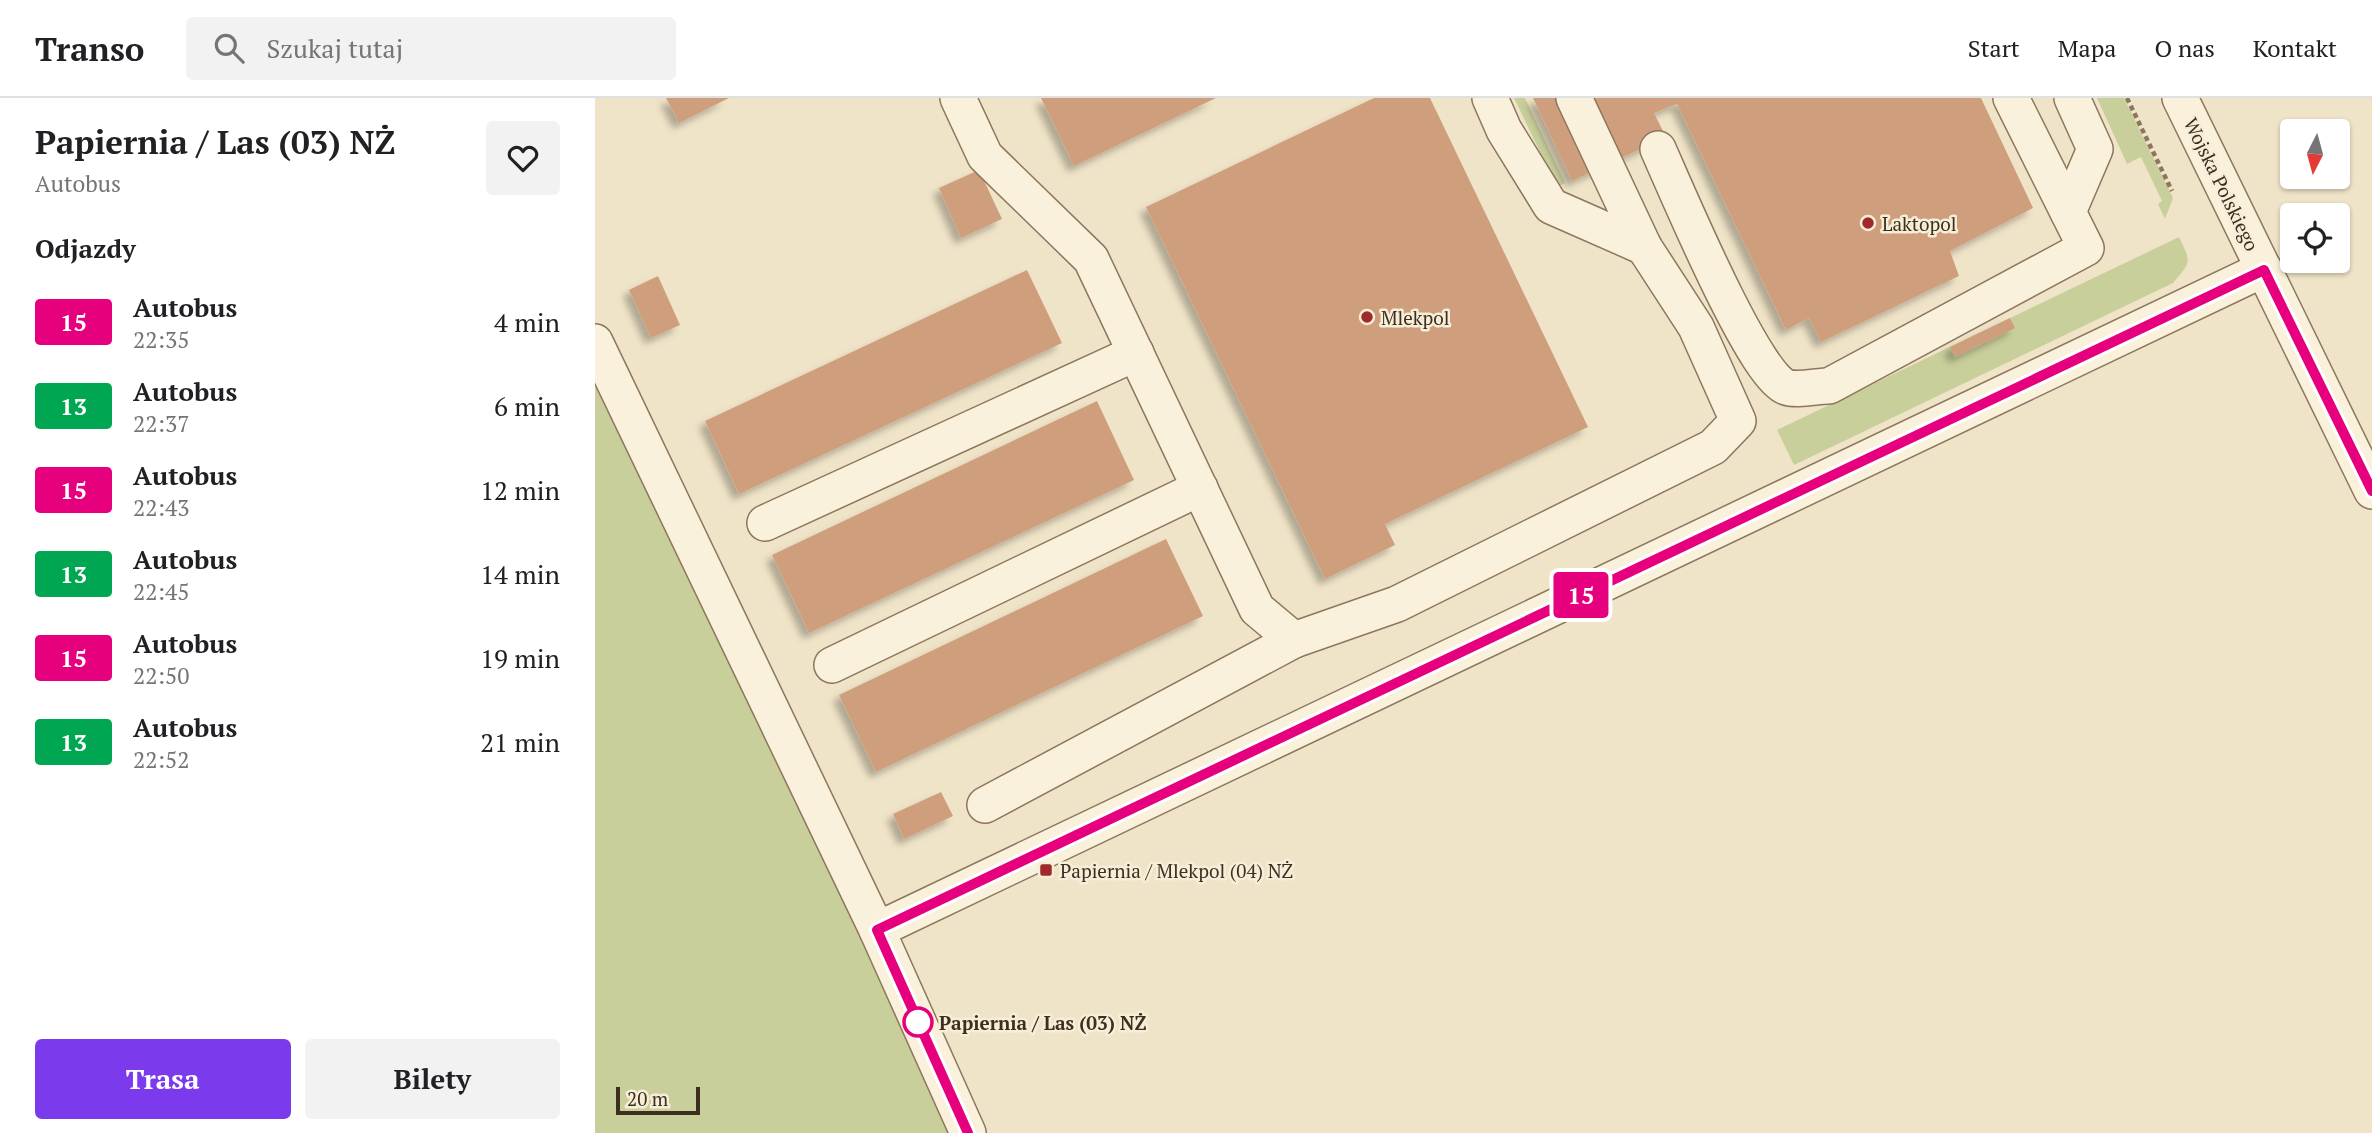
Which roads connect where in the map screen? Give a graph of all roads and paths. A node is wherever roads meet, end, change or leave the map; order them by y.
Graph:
1 (958, 98) edge
2 (1490, 98) edge
3 (1574, 98) edge
4 (2011, 98) edge
5 (2072, 98) edge
6 (2127, 98) edge
7 (2180, 98) edge
8 (1658, 149) dead end
9 (2172, 191) dead end
10 (2068, 212) junction
11 (1644, 247) junction
12 (2264, 270) junction
13 (595, 342) edge
14 (1136, 353) junction
15 (1200, 488) junction
16 (2372, 491) edge
17 (765, 523) dead end
18 (1294, 640) junction
19 (832, 665) dead end
20 (985, 805) dead end
21 (877, 930) junction
22 (968, 1133) edge

1 - 14 street
2 - 11 street
3 - 11 street
4 - 10 street
5 - 10 street
6 - 9 path
7 - 12 street, Wojska Polskiego
8 - 10 street
11 - 18 street
12 - 16 street, Wojska Polskiego
12 - 21 street, Wojska Polskiego
13 - 21 street
14 - 15 street
14 - 17 street
15 - 18 street
15 - 19 street
18 - 20 street
21 - 22 street

